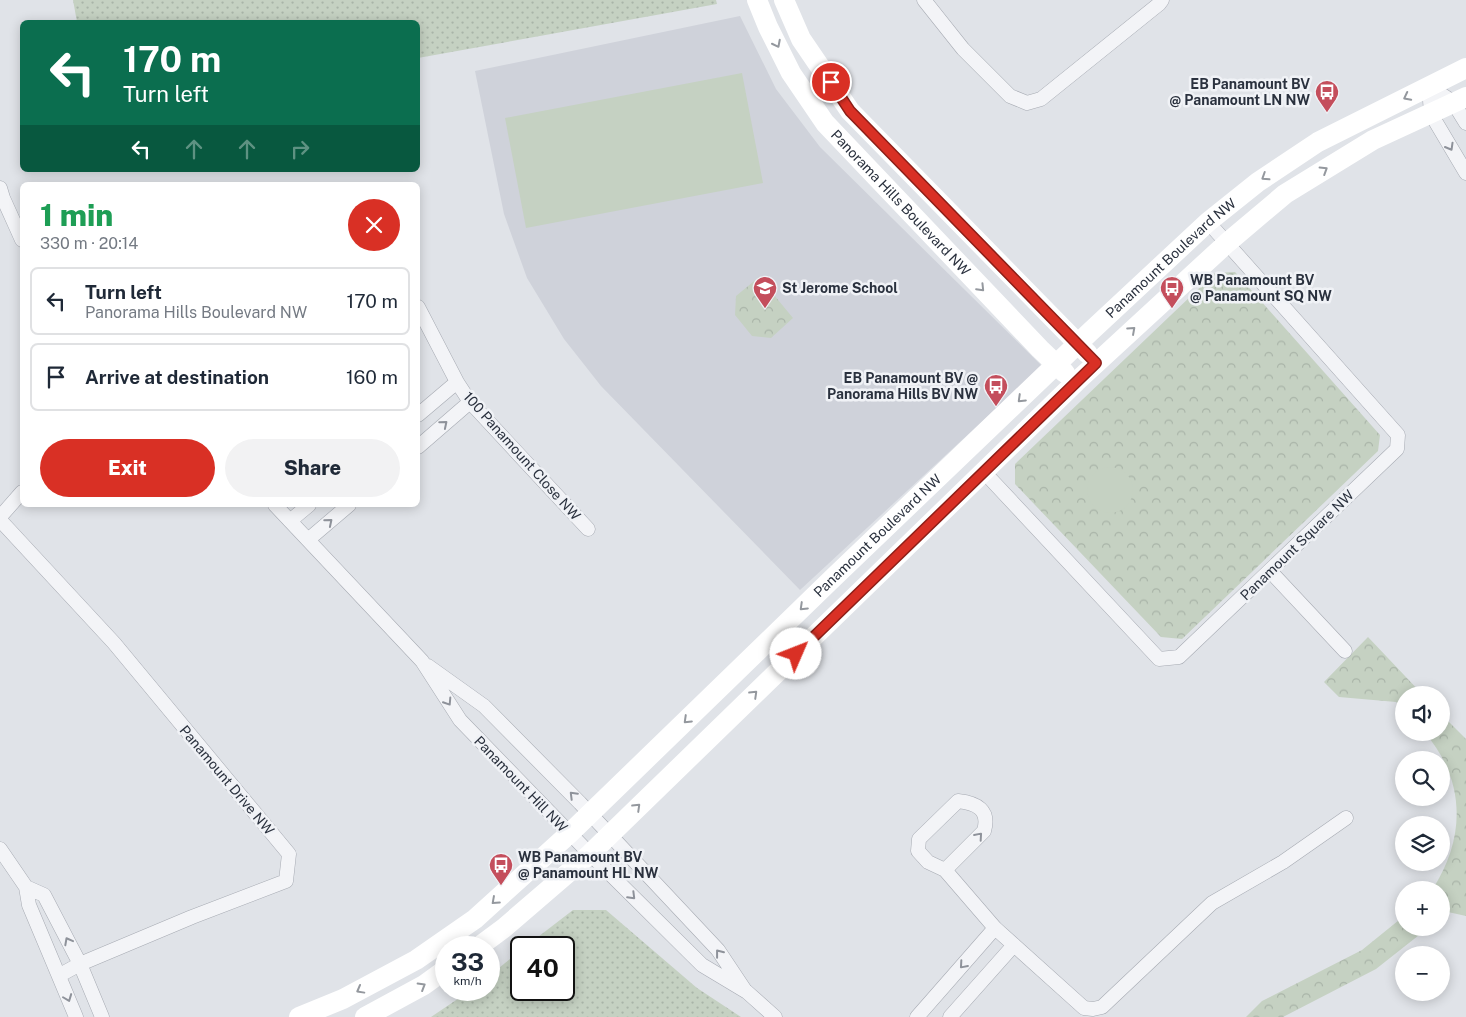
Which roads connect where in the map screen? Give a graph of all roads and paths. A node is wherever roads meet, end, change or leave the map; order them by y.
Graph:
1 (757, 0) edge
2 (784, 0) edge
3 (924, 0) edge
4 (1162, 0) edge
5 (1466, 68) edge
6 (1429, 86) junction
7 (1460, 100) edge
8 (1431, 114) junction
9 (1466, 123) edge
10 (1466, 173) edge
11 (0, 188) edge
12 (1208, 222) junction
13 (20, 236) edge
14 (1228, 243) junction
15 (420, 311) edge
16 (1078, 344) junction
17 (1096, 363) junction
18 (1056, 365) junction
19 (457, 382) junction
20 (1076, 382) junction
21 (470, 402) junction
22 (420, 413) edge
23 (420, 445) edge
24 (966, 452) junction
25 (984, 472) junction
26 (20, 494) edge
27 (277, 507) edge
28 (307, 507) edge
29 (347, 507) edge
30 (0, 519) edge
31 (291, 520) junction
32 (588, 529) dead end
33 (309, 539) junction
34 (1270, 571) junction
35 (834, 578) junction
36 (854, 598) junction
37 (1345, 651) dead end
38 (422, 661) junction
39 (590, 813) junction
40 (1346, 818) dead end
41 (570, 833) junction
42 (609, 834) junction
43 (0, 849) edge
44 (590, 854) junction
45 (945, 870) junction
46 (26, 887) junction
47 (493, 936) edge
48 (1005, 937) junction
49 (80, 964) junction
50 (60, 975) junction
51 (435, 977) edge
52 (747, 992) junction
53 (76, 1017) edge
54 (102, 1017) edge
55 (298, 1017) edge
56 (365, 1017) edge
57 (775, 1017) edge
58 (917, 1017) edge
59 (950, 1017) edge

1 -> 18 street, Panorama Hills Boulevard NW
2 - 16 street, Panorama Hills Boulevard NW
3 - 4 street
5 - 6 street, Panamount Boulevard NW
6 - 7 street
6 - 8 street
6 -> 12 street, Panamount Boulevard NW
7 - 8 street, Panamount Boulevard NW
7 - 9 street
8 -> 10 street
14 -> 8 street, Panamount Boulevard NW
11 - 13 street
12 - 14 street, Panamount Square NW
12 - 16 street, Panamount Boulevard NW
17 -> 14 street, Panamount Boulevard NW
14 - 34 street, Panamount Square NW
15 - 19 street, 100 Panamount Close NW
16 - 17 street, Panorama Hills Boulevard NW
16 - 18 street, Panamount Boulevard NW
17 - 20 street, Panamount Boulevard NW
18 - 20 street, Panorama Hills Boulevard NW
18 -> 24 street, Panamount Boulevard NW
19 - 21 street, 100 Panamount Close NW
19 - 22 street
20 - 25 street, Panamount Boulevard NW
23 -> 21 street
21 - 32 street, 100 Panamount Close NW
24 - 25 street
24 - 35 street, Panamount Boulevard NW
25 - 34 street, Panamount Square NW
25 - 36 street, Panamount Boulevard NW
26 - 30 street
27 - 31 street, Panamount Hill NW
28 - 31 street
33 -> 29 street
30 - 49 street, Panamount Drive NW
31 - 33 street, Panamount Hill NW
33 - 38 street, Panamount Hill NW
34 - 37 street
35 - 36 street
35 -> 39 street, Panamount Boulevard NW
42 -> 36 street, Panamount Boulevard NW
39 -> 38 street, Panamount Hill NW
38 -> 41 street, Panamount Hill NW
39 - 41 street, Panamount Boulevard NW
39 - 42 street, Panamount Hill NW
40 - 48 street
41 - 44 street, Panamount Hill NW
41 -> 55 street, Panamount Boulevard NW
42 - 44 street, Panamount Boulevard NW
52 -> 42 street, Panamount Hill NW
43 - 46 street
44 - 47 street, Panamount Boulevard NW
44 -> 52 street, Panamount Hill NW
45 -> 45 street
45 - 48 street
49 -> 46 street
46 - 50 street
48 -> 58 street
48 - 59 street
49 - 50 street, Panamount Drive NW
49 - 54 street
50 -> 53 street
56 -> 51 street
52 - 57 street, Panamount Hill NW

